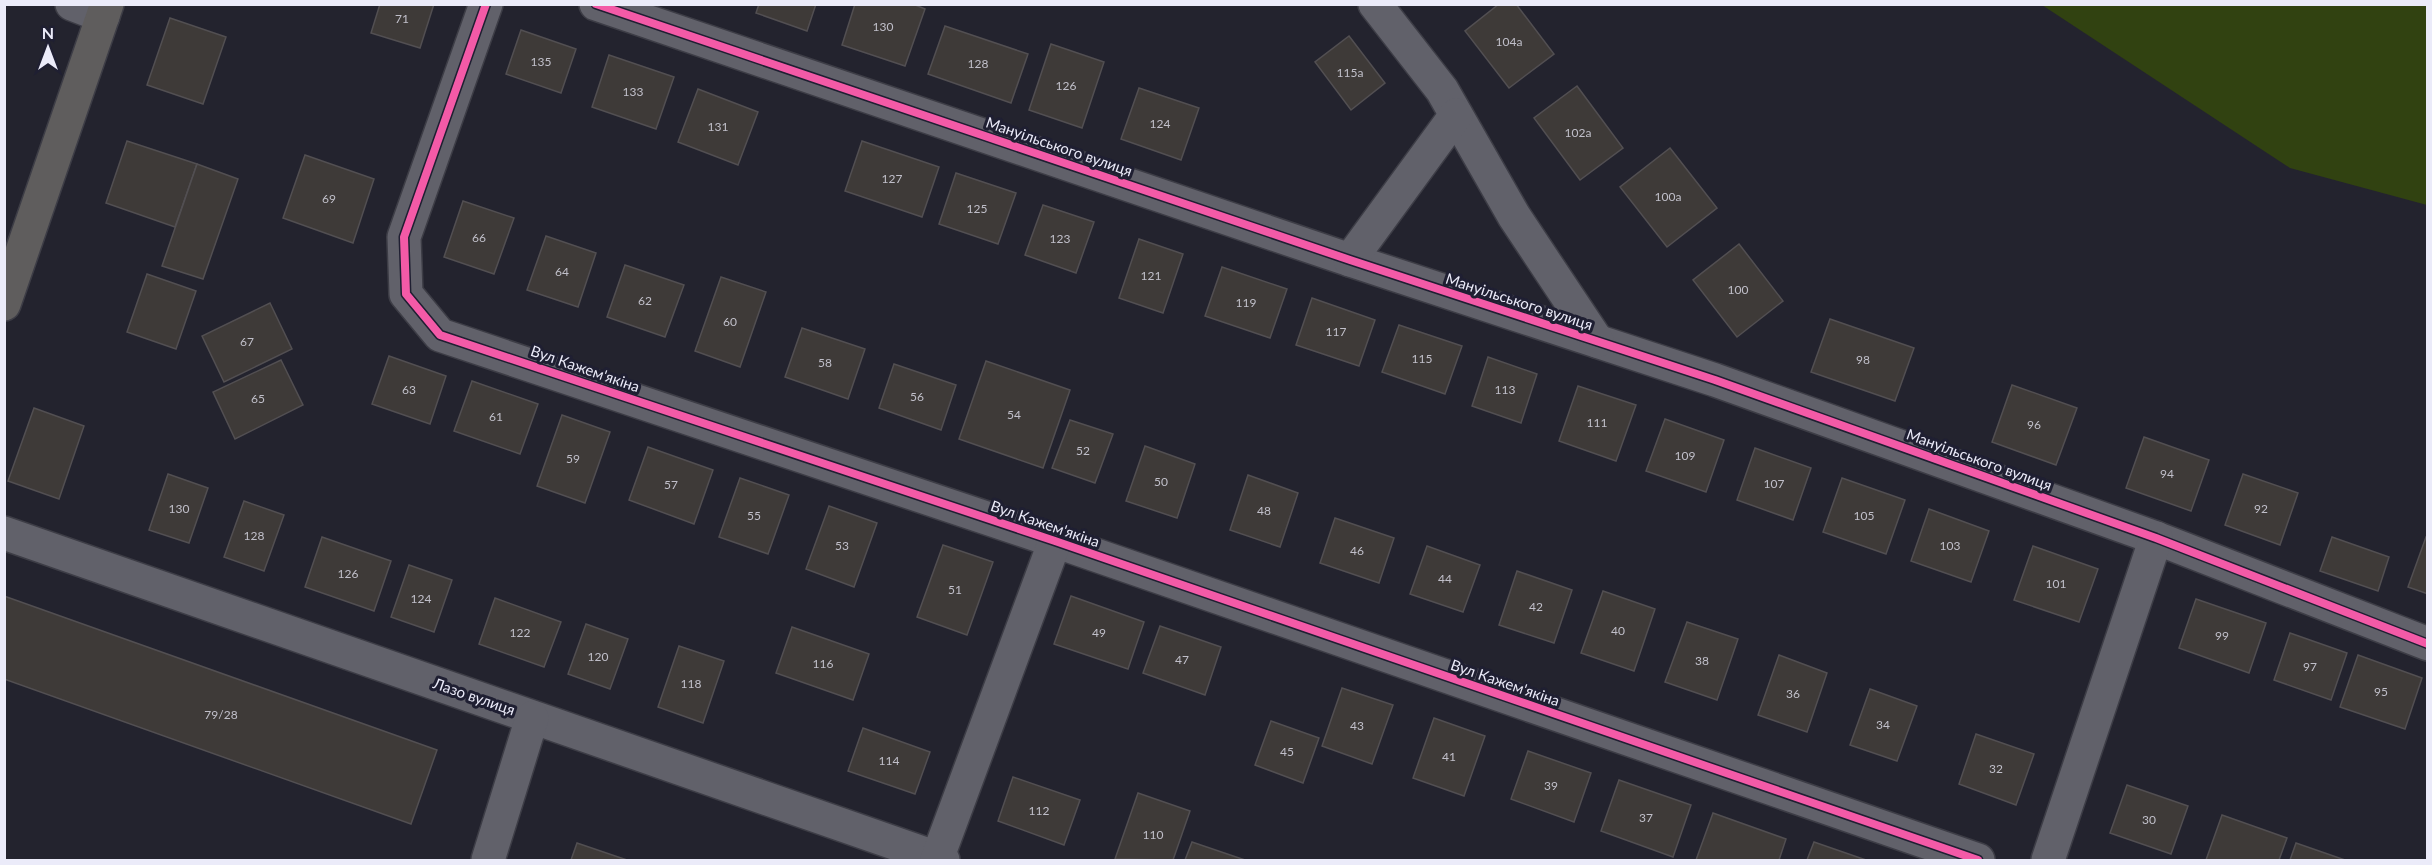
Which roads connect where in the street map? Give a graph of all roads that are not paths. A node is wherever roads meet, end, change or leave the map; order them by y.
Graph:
1 (72, 4) edge
2 (486, 4) edge
3 (596, 4) edge
4 (1375, 4) edge
5 (105, 10) edge
6 (1456, 115) junction
7 (1350, 261) junction
8 (4, 304) edge
9 (1597, 341) junction
10 (4, 533) edge
11 (2156, 538) junction
12 (1055, 541) junction
13 (2427, 644) edge
14 (532, 718) junction
15 (940, 860) edge
16 (488, 861) edge
17 (1978, 861) edge
18 (2048, 861) edge

1 - 5 street
2 - 12 street, Вул Кажем'якіна
3 - 7 street, Мануільського вулиця
4 - 6 street
5 - 8 main road
6 - 7 street
6 - 9 street
7 - 9 street, Мануільського вулиця
9 - 11 street, Мануільського вулиця
10 - 14 street, Лазо вулиця
11 - 13 street, Мануільського вулиця
11 - 18 street
12 - 15 street
12 - 17 street, Вул Кажем'якіна
14 - 15 street, Лазо вулиця
14 - 16 street

